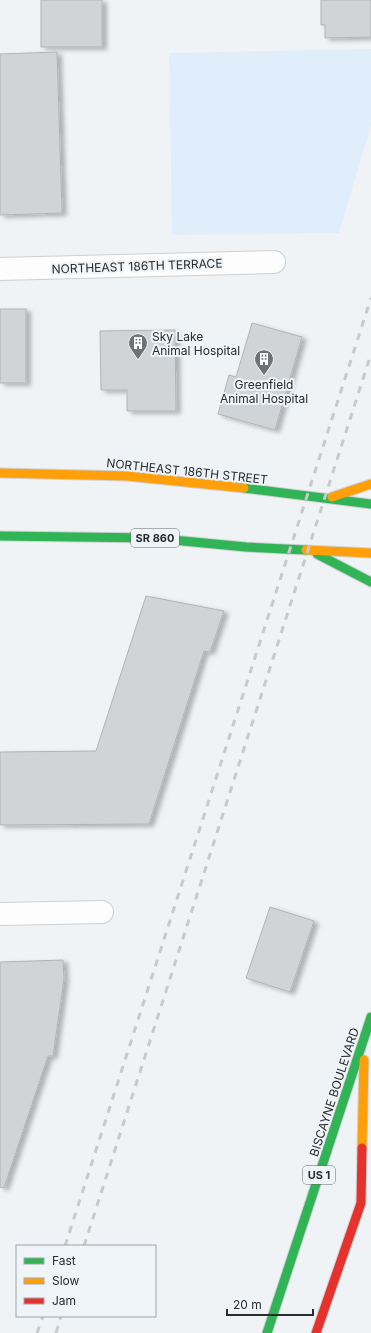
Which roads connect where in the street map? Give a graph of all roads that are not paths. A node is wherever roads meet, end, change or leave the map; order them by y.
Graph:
1 (274, 262) dead end
2 (0, 269) edge
3 (0, 473) edge
4 (371, 484) edge
5 (325, 499) junction
6 (371, 504) edge
7 (0, 536) edge
8 (308, 550) junction
9 (371, 553) edge
10 (371, 582) edge
11 (102, 912) dead end
12 (0, 914) edge
13 (371, 1017) edge
14 (365, 1037) junction
15 (267, 1333) edge
16 (316, 1333) edge

1 - 2 street, NORTHEAST 186TH TERRACE
3 - 5 main road, NORTHEAST 186TH STREET
4 - 5 main road
5 - 6 main road, NORTHEAST 186TH STREET
7 - 8 main road, SR 860
8 - 9 main road, SR 860
8 - 10 main road
11 - 12 street
13 - 14 main road, BISCAYNE BOULEVARD / US 1
14 - 15 main road, BISCAYNE BOULEVARD / US 1
14 - 16 main road

